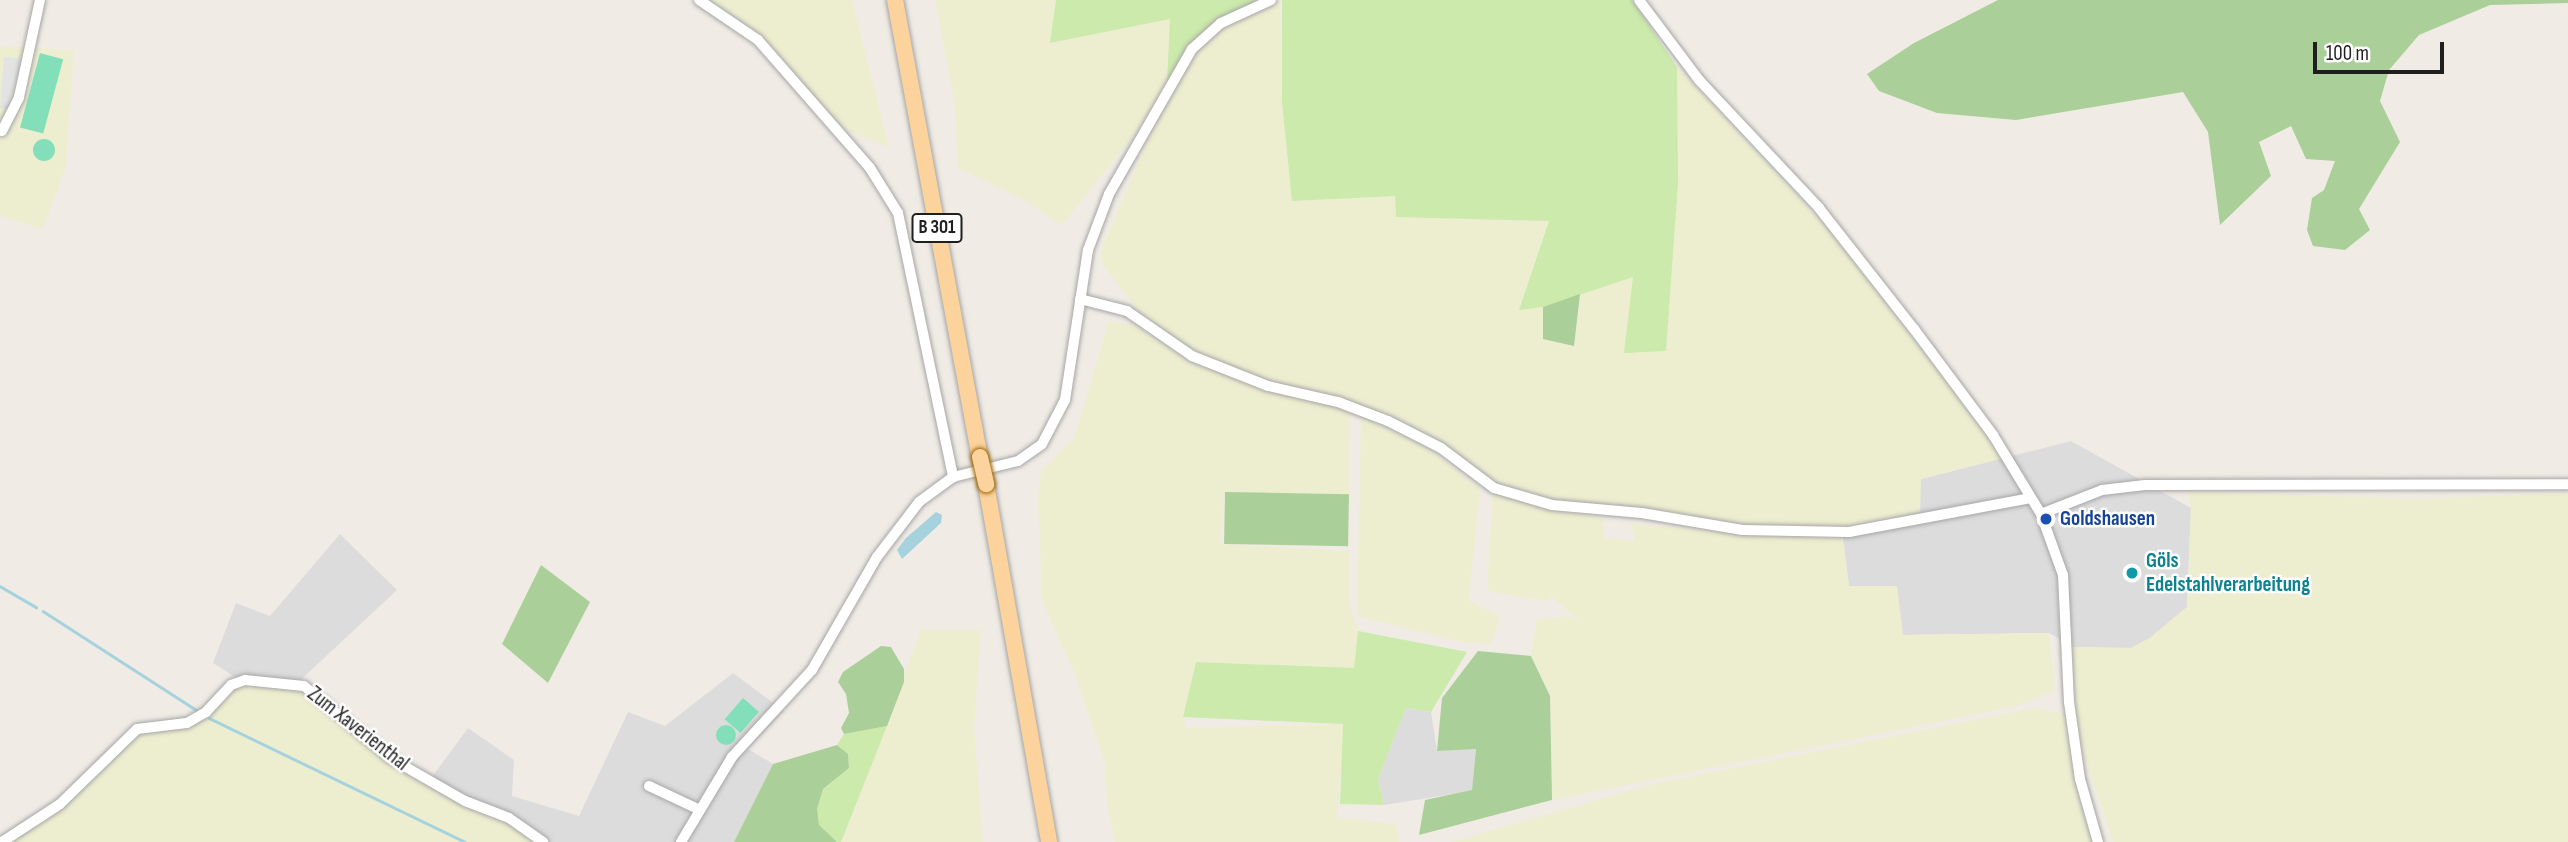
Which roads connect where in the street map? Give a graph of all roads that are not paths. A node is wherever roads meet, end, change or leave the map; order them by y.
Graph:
1 (40, 0) edge
2 (699, 0) edge
3 (895, 0) edge
4 (1271, 0) edge
5 (1639, 0) edge
6 (2, 131) dead end
7 (1080, 299) junction
8 (953, 477) junction
9 (2568, 484) edge
10 (2031, 498) junction
11 (2041, 514) junction
12 (649, 786) dead end
13 (698, 808) junction
14 (2, 842) edge
15 (543, 842) edge
16 (681, 842) edge
17 (1049, 842) edge
18 (2098, 842) edge

1 - 6 street
2 - 8 street
3 - 17 main road, B 301, bridge
4 - 7 street
5 - 10 street
7 - 8 street
7 - 10 street
8 - 13 street
9 - 11 street
10 - 11 street
11 - 18 street
12 - 13 street
13 - 16 street
14 - 15 street, Zum Xaverienthal

